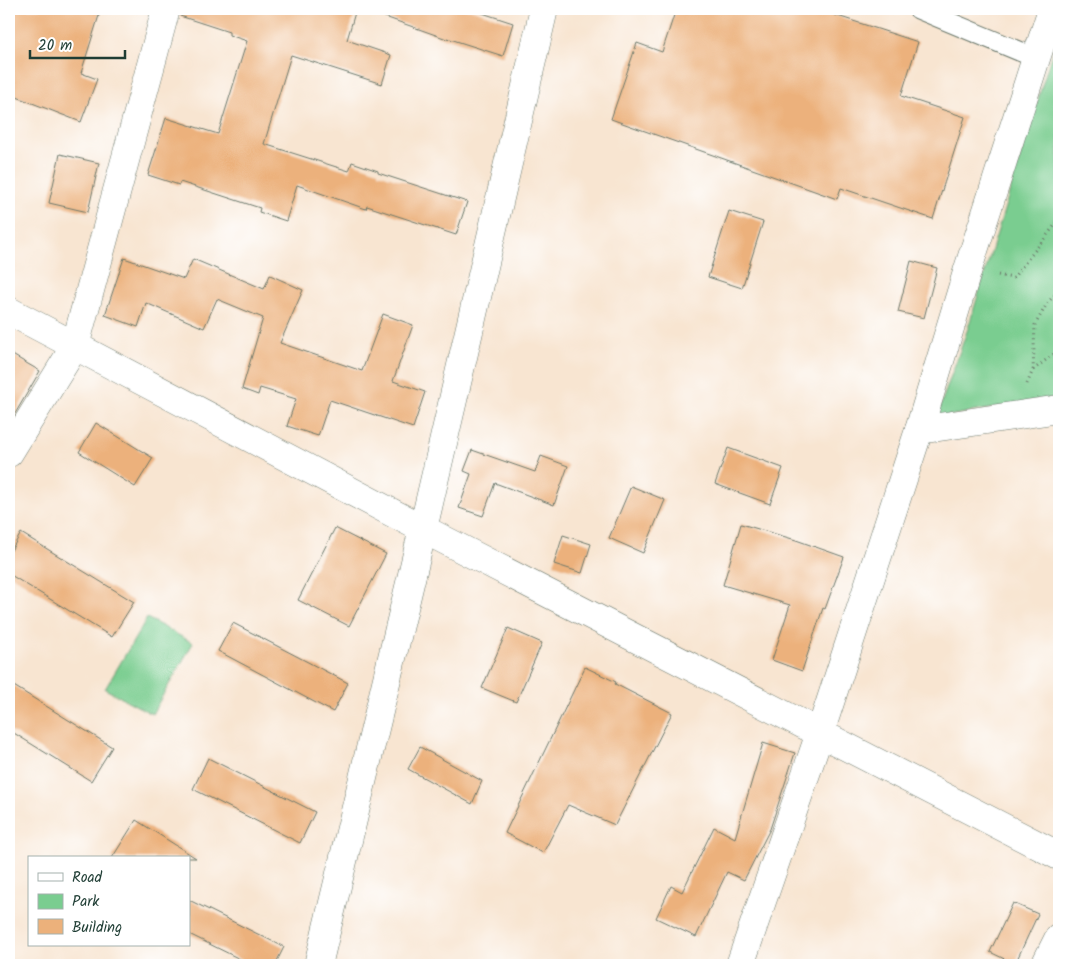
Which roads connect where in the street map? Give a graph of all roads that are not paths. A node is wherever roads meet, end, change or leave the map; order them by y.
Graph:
1 (166, 9) edge
2 (544, 9) edge
3 (918, 9) edge
4 (1052, 9) edge
5 (1036, 58) junction
6 (9, 311) edge
7 (74, 346) junction
8 (1059, 409) edge
9 (919, 430) junction
10 (9, 453) edge
11 (423, 529) junction
12 (820, 733) junction
13 (1059, 856) edge
14 (1059, 937) edge
15 (318, 965) edge
16 (740, 965) edge
17 (1045, 965) edge

1 - 7 street
2 - 11 street
3 - 5 lane
4 - 5 street
5 - 9 street
6 - 7 street
7 - 10 street
7 - 11 street
8 - 9 street
9 - 12 street
11 - 12 street
11 - 15 street
12 - 13 street
12 - 16 street
14 - 17 street

